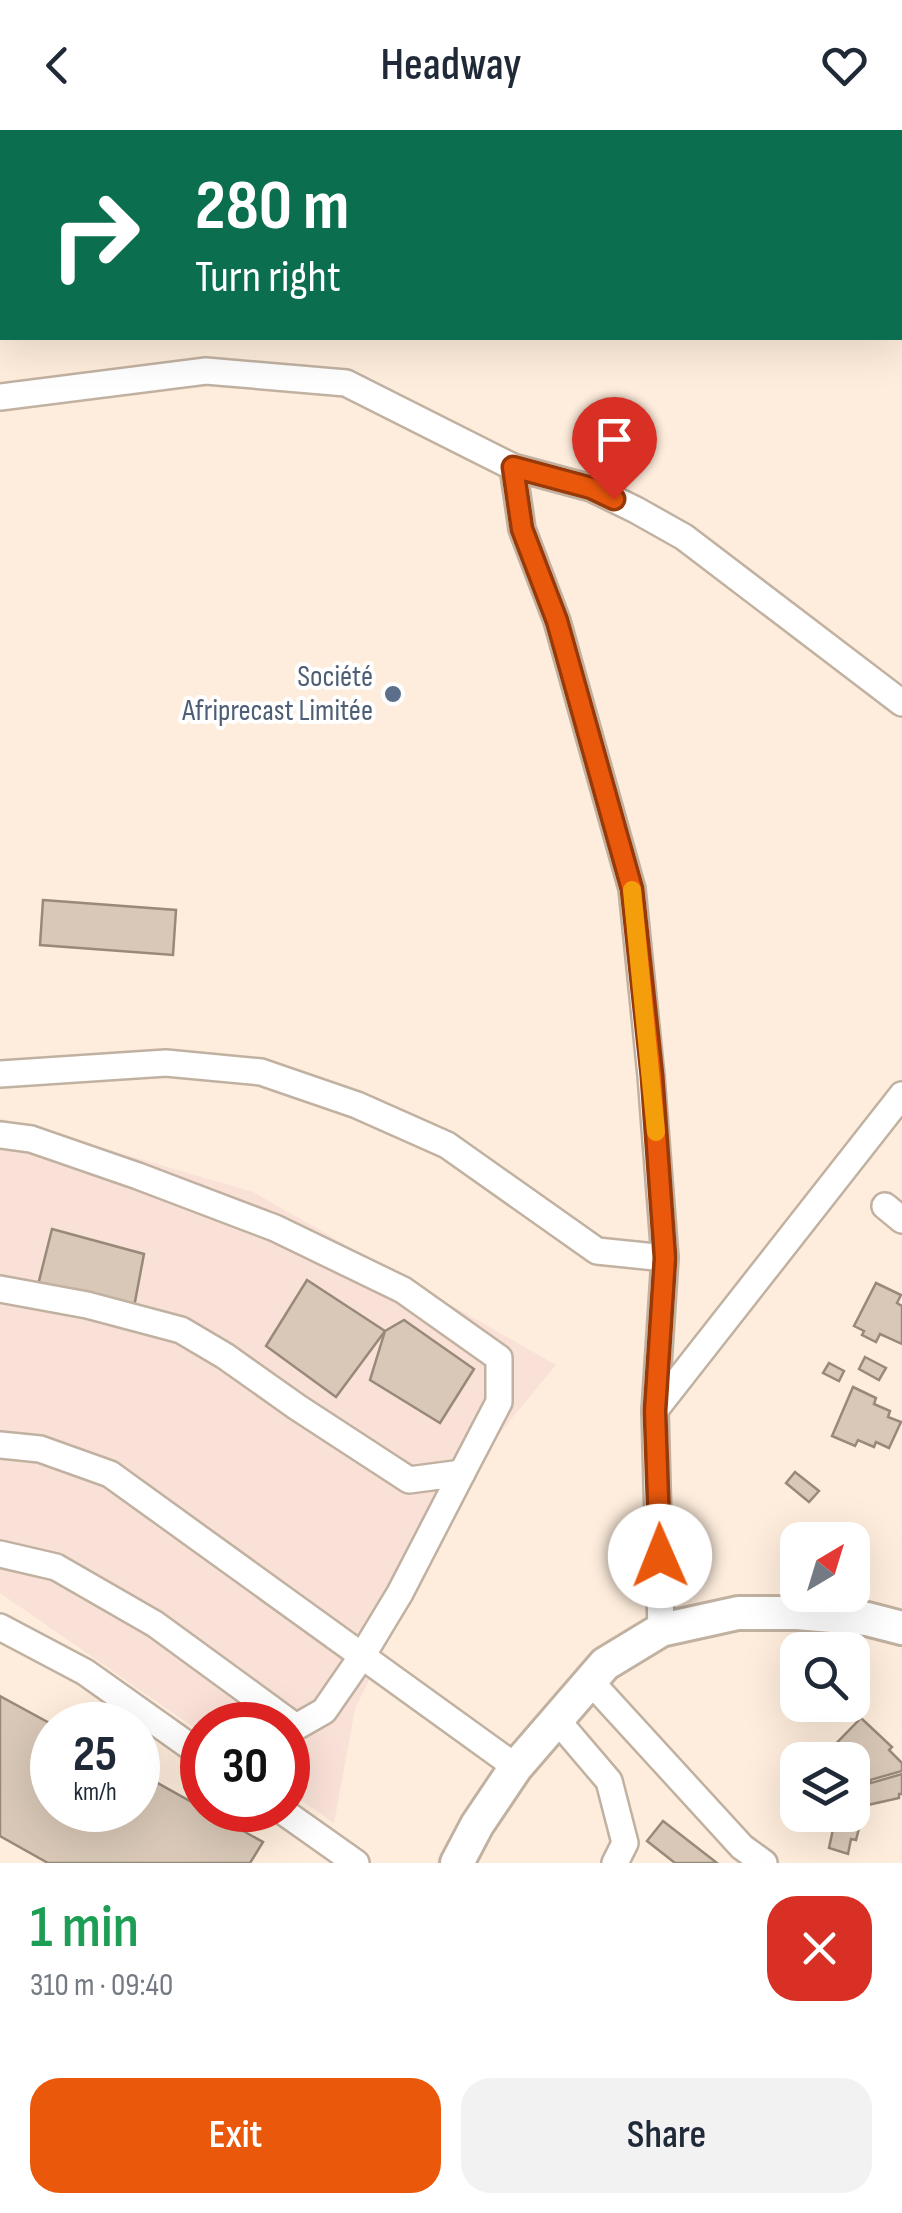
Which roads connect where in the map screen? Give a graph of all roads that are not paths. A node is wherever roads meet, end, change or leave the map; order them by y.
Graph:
1 (0, 396) edge
2 (513, 467) junction
3 (902, 703) edge
4 (0, 1074) edge
5 (902, 1096) edge
6 (0, 1136) edge
7 (665, 1258) junction
8 (0, 1290) edge
9 (655, 1411) junction
10 (0, 1445) edge
11 (462, 1472) junction
12 (0, 1554) edge
13 (901, 1626) edge
14 (0, 1627) edge
15 (661, 1630) junction
16 (362, 1656) junction
17 (590, 1682) junction
18 (557, 1720) junction
19 (180, 1739) edge
20 (516, 1766) junction
21 (310, 1830) edge
22 (356, 1863) edge
23 (457, 1863) edge
24 (615, 1863) edge
25 (764, 1863) edge

1 - 2 street
2 - 3 street
2 - 7 street
4 - 7 street
5 - 9 street
6 - 11 street
7 - 9 street
8 - 11 street
9 - 15 street
10 - 16 street
11 - 16 street
12 - 16 street
13 - 15 main road
14 - 19 street
15 - 17 main road
16 - 20 street
17 - 18 main road
17 - 25 street
18 - 20 main road
18 - 24 street
20 - 23 main road
21 - 22 street

